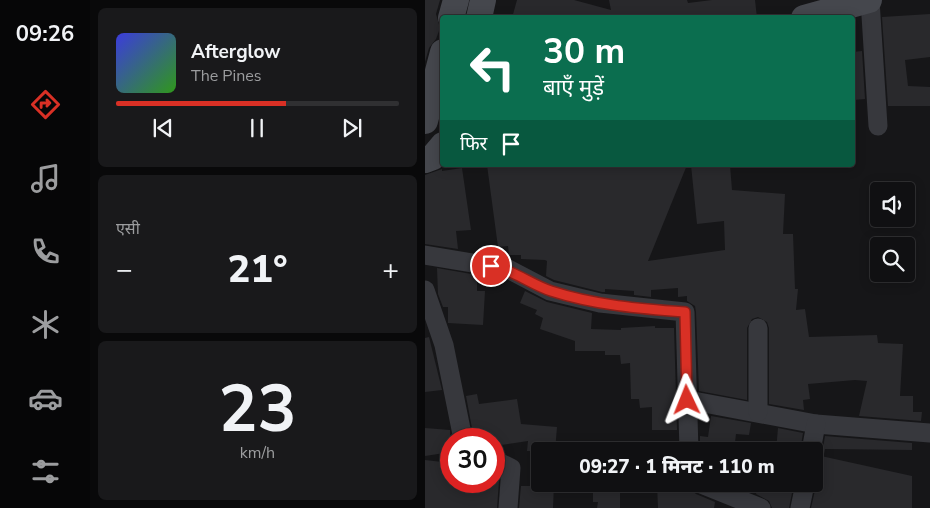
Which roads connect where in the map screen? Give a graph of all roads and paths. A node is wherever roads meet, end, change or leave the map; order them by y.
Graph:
1 (456, 0) edge
2 (483, 0) edge
3 (869, 0) edge
4 (452, 15) edge
5 (480, 15) edge
6 (815, 15) edge
7 (440, 64) edge
8 (425, 121) edge
9 (878, 126) dead end
10 (440, 139) edge
11 (425, 144) edge
12 (440, 149) edge
13 (425, 160) edge
14 (425, 255) edge
15 (425, 290) edge
16 (758, 328) dead end
17 (687, 400) junction
18 (758, 412) junction
19 (816, 424) junction
20 (461, 428) edge
21 (930, 433) edge
22 (689, 442) edge
23 (813, 442) edge
24 (505, 465) edge
25 (721, 492) edge
26 (803, 492) edge
27 (508, 508) edge
28 (761, 508) edge
29 (800, 508) edge

1 - 4 main road
2 - 5 main road
3 - 6 main road
3 - 9 street
7 - 8 main road
10 - 11 main road
12 - 13 main road
14 - 17 street
15 - 20 street
16 - 18 street
17 - 18 street
17 - 22 street
18 - 19 street
19 - 21 street
19 - 23 street
24 - 27 street
25 - 28 street
26 - 29 street

